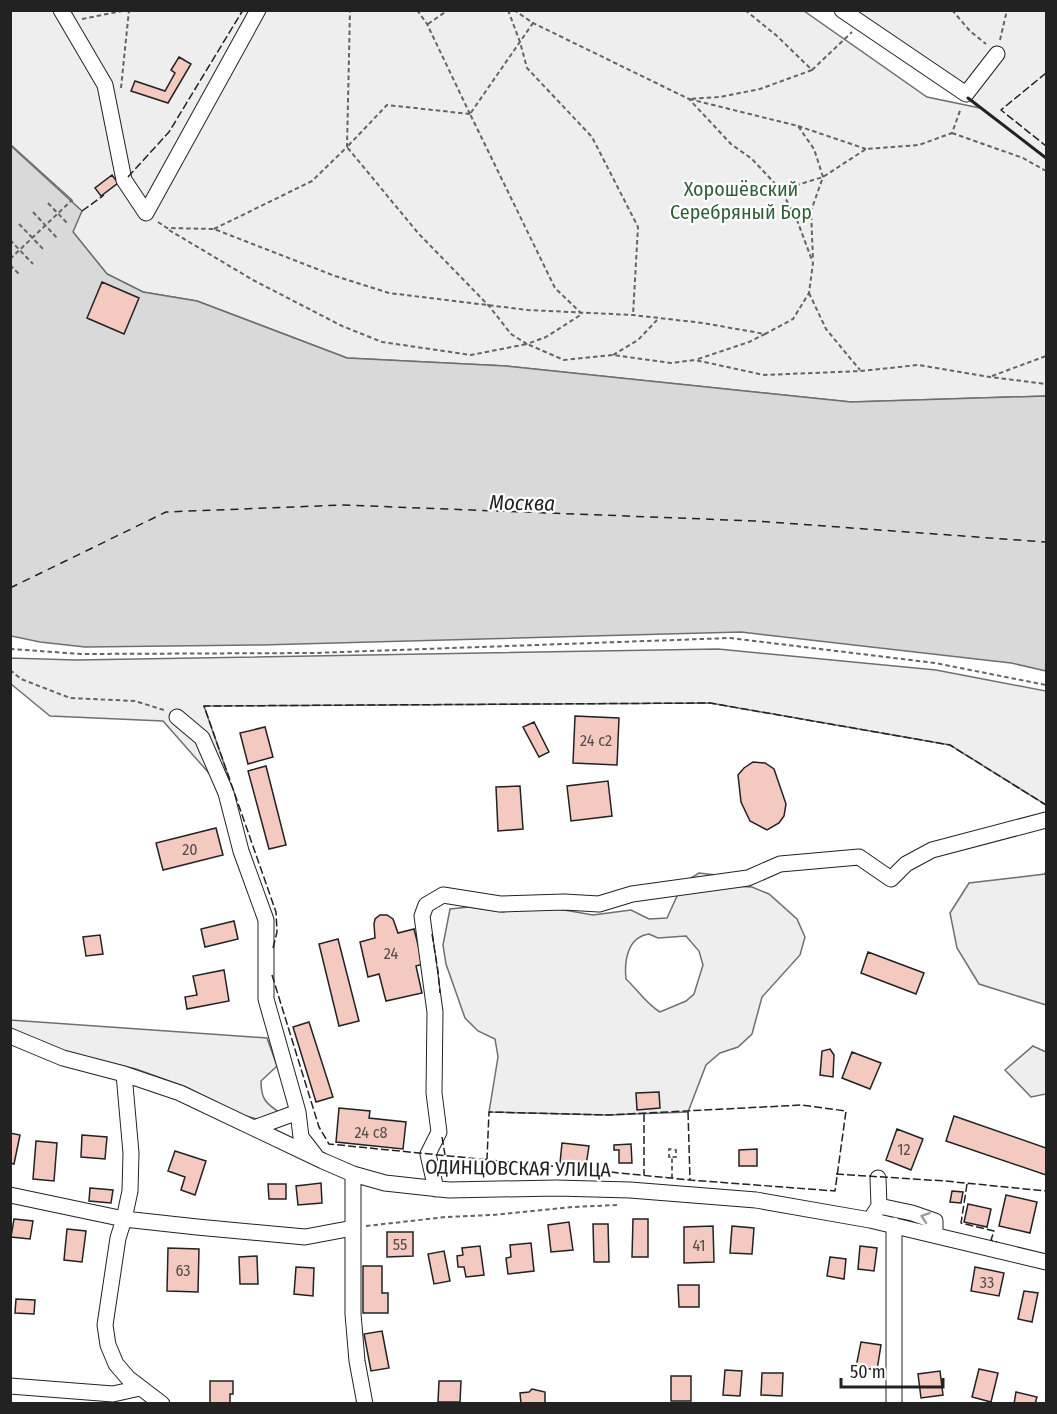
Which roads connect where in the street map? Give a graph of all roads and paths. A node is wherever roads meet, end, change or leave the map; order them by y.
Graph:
1 (128, 10) edge
2 (258, 10) edge
3 (350, 10) edge
4 (417, 10) edge
5 (448, 10) edge
6 (508, 10) edge
7 (514, 10) edge
8 (745, 10) edge
9 (842, 10) edge
10 (952, 10) edge
11 (1007, 10) edge
12 (64, 16) edge
13 (533, 23) junction
14 (427, 24) junction
15 (860, 24) junction
16 (520, 42) junction
17 (998, 54) junction
18 (812, 70) junction
19 (121, 94) dead end
20 (966, 94) junction
21 (689, 99) junction
22 (471, 114) junction
23 (798, 126) junction
24 (952, 134) junction
25 (347, 147) junction
26 (866, 149) junction
27 (1047, 171) edge
28 (823, 177) junction
29 (781, 190) junction
30 (72, 200) dead end
31 (48, 202) dead end
32 (33, 212) dead end
33 (58, 213) junction
34 (146, 213) junction
35 (67, 223) dead end
36 (19, 224) dead end
37 (45, 225) junction
38 (166, 228) junction
39 (214, 229) junction
40 (32, 238) junction
41 (58, 239) dead end
42 (10, 240) edge
43 (20, 250) junction
44 (45, 251) dead end
45 (10, 259) edge
46 (813, 263) junction
47 (33, 264) dead end
48 (10, 265) edge
49 (20, 275) dead end
50 (809, 293) junction
51 (489, 306) junction
52 (582, 314) junction
53 (633, 315) junction
54 (658, 319) junction
55 (765, 334) junction
56 (527, 344) junction
57 (613, 355) junction
58 (1047, 356) edge
59 (695, 360) junction
60 (861, 371) junction
61 (990, 377) junction
62 (1047, 384) edge
63 (10, 649) edge
64 (10, 670) edge
65 (1047, 686) edge
66 (177, 717) joint
67 (1046, 820) edge
68 (10, 1036) edge
69 (124, 1074) junction
70 (298, 1112) junction
71 (254, 1128) junction
72 (672, 1157) dead end
73 (323, 1161) junction
74 (353, 1174) junction
75 (878, 1178) dead end
76 (672, 1181) dead end
77 (436, 1189) junction
78 (10, 1195) edge
79 (623, 1205) dead end
80 (879, 1206) junction
81 (124, 1219) junction
82 (870, 1220) junction
83 (894, 1225) junction
84 (353, 1228) junction
85 (935, 1234) junction
86 (1047, 1262) edge
87 (10, 1386) edge
88 (140, 1388) junction
89 (162, 1404) edge
90 (365, 1404) edge
91 (894, 1404) edge

1 - 12 path
1 - 19 path
2 - 34 street
3 - 25 path
4 - 14 path
5 - 14 path
6 - 16 path
7 - 13 path
8 - 18 path
9 - 15 street
10 - 17 path
11 - 17 path
12 - 34 street
13 - 16 path
13 - 21 path
14 - 22 path
15 - 18 path
15 - 20 street
16 - 22 path
16 - 53 path
17 - 20 street
18 - 21 path
20 - 24 path
21 - 23 path
21 - 29 path
22 - 25 path
22 - 52 path
23 - 26 path
23 - 28 path
24 - 26 path
24 - 27 path
25 - 39 path
25 - 51 path
26 - 28 path
28 - 29 path
28 - 46 path
29 - 46 path
30 - 33 path
31 - 33 path
32 - 37 path
33 - 35 path
33 - 37 path
34 - 38 path
36 - 40 path
37 - 40 path
37 - 41 path
38 - 39 path
38 - 56 path
39 - 51 path
40 - 43 path
40 - 44 path
42 - 43 path
43 - 45 path
43 - 47 path
46 - 50 path
48 - 49 path
50 - 55 path
50 - 60 path
51 - 52 path
51 - 56 path
52 - 53 path
52 - 56 path
53 - 54 path
54 - 55 path
54 - 57 path
55 - 59 path
56 - 57 path
57 - 59 path
58 - 61 path
59 - 60 path
60 - 61 path
61 - 62 path
63 - 65 path
64 - 66 path
66 - 70 street
67 - 77 street
68 - 69 street, ОДИНЦОВСКАЯ УЛИЦА
69 - 71 street, ОДИНЦОВСКАЯ УЛИЦА
69 - 81 street
70 - 71 street
70 - 73 street
71 - 73 street, ОДИНЦОВСКАЯ УЛИЦА
72 - 76 path
73 - 74 street, ОДИНЦОВСКАЯ УЛИЦА
74 - 77 street, ОДИНЦОВСКАЯ УЛИЦА
74 - 84 street
75 - 80 street
77 - 82 street, ОДИНЦОВСКАЯ УЛИЦА
78 - 81 street
79 - 84 path
80 - 82 street
85 -> 80 street
81 - 84 street
81 - 88 street
82 - 83 street, ОДИНЦОВСКАЯ УЛИЦА
83 - 85 street, ОДИНЦОВСКАЯ УЛИЦА
83 - 91 street
84 - 90 street
85 - 86 street, ОДИНЦОВСКАЯ УЛИЦА
87 - 88 street
88 - 89 street

